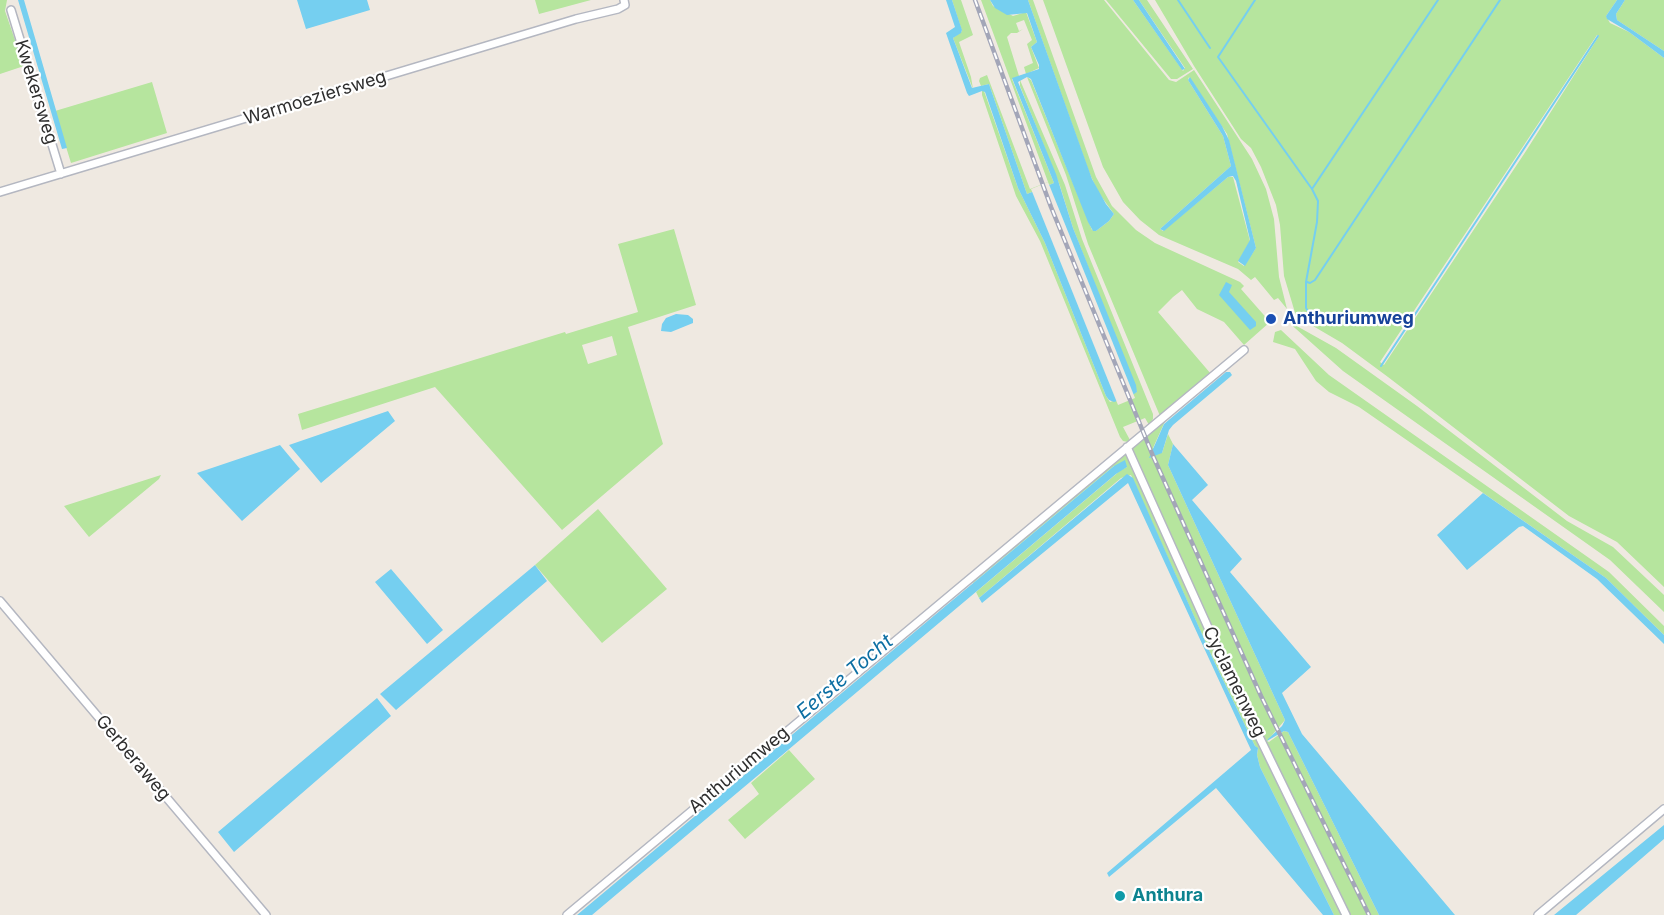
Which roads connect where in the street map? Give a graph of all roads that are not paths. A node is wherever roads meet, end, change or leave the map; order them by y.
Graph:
1 (624, 0) edge
2 (11, 10) dead end
3 (61, 174) junction
4 (0, 192) edge
5 (1244, 350) dead end
6 (1127, 447) junction
7 (0, 601) edge
8 (1664, 809) edge
9 (266, 915) edge
10 (567, 915) edge
11 (1346, 915) edge
12 (1538, 915) edge

1 - 3 street, Warmoeziersweg
2 - 3 street, Kwekersweg
3 - 4 street, Warmoeziersweg
5 - 6 street, Anthuriumweg
6 - 10 street, Anthuriumweg
6 - 11 street, Cyclamenweg
7 - 9 street, Gerberaweg
8 - 12 street

